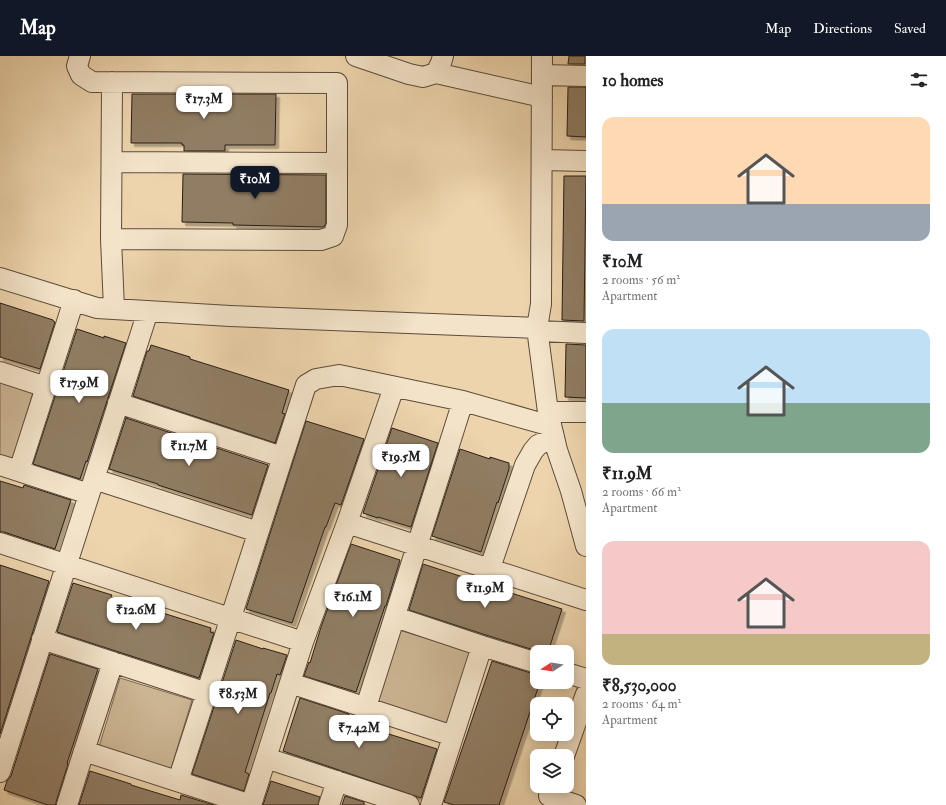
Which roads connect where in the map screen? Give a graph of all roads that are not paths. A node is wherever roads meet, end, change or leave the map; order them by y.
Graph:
1 (80, 56) edge
2 (357, 56) edge
3 (439, 65) edge
4 (542, 66) edge
5 (586, 76) edge
6 (112, 82) junction
7 (338, 83) junction
8 (542, 97) junction
9 (542, 160) junction
10 (586, 161) edge
11 (112, 162) junction
12 (337, 163) junction
13 (111, 239) junction
14 (0, 278) edge
15 (74, 300) junction
16 (114, 308) junction
17 (148, 311) junction
18 (538, 330) junction
19 (586, 333) edge
20 (0, 372) edge
21 (46, 387) junction
22 (394, 387) junction
23 (463, 401) junction
24 (118, 403) junction
25 (586, 412) edge
26 (551, 425) junction
27 (282, 457) junction
28 (0, 465) edge
29 (19, 471) junction
30 (91, 486) junction
31 (578, 491) edge
32 (347, 523) junction
33 (258, 532) junction
34 (0, 543) edge
35 (418, 545) junction
36 (586, 546) edge
37 (66, 565) junction
38 (490, 568) junction
39 (586, 600) edge
40 (395, 617) junction
41 (231, 618) junction
42 (42, 639) junction
43 (302, 642) junction
44 (482, 646) junction
45 (530, 661) edge
46 (112, 662) junction
47 (574, 675) edge
48 (586, 679) edge
49 (290, 683) junction
50 (207, 693) junction
51 (586, 694) edge
52 (366, 708) junction
53 (453, 736) junction
54 (566, 749) edge
55 (84, 751) junction
56 (266, 758) junction
57 (0, 772) edge
58 (337, 781) junction
59 (178, 782) junction
60 (549, 796) edge
61 (67, 805) edge
62 (251, 805) edge
63 (329, 805) edge
64 (409, 805) edge
65 (431, 805) edge
66 (576, 805) edge

1 - 6 street
2 - 3 street
2 - 7 street
3 - 8 street
4 - 5 street
4 - 8 street
6 - 7 street
6 - 11 street
7 - 12 street
8 - 9 street
9 - 10 street
9 - 18 street
11 - 12 street
11 - 13 street
12 - 13 street
13 - 16 street
14 - 15 street
15 - 16 street
15 - 21 street
16 - 17 street
17 - 18 street
17 - 24 street
18 - 19 street
18 - 26 street
20 - 21 street
21 - 29 street
22 - 23 street
22 - 27 street
22 - 32 street
23 - 26 street
23 - 35 street
24 - 27 street
24 - 30 street
25 - 26 street
26 - 31 street
26 - 38 street
27 - 33 street
28 - 29 street
29 - 30 street
30 - 33 street
30 - 37 street
31 - 36 street
32 - 35 street
32 - 43 street
33 - 41 street
34 - 37 street
35 - 38 street
35 - 40 street
37 - 41 street
37 - 42 street
38 - 39 street
40 - 44 street
40 - 52 street
41 - 43 street
41 - 50 street
42 - 46 street
42 - 57 street
43 - 49 street
44 - 45 street
44 - 53 street
46 - 50 street
46 - 55 street
47 - 48 street
49 - 52 street
49 - 56 street
50 - 59 street
51 - 54 street
52 - 53 street
53 - 65 street
55 - 59 street
55 - 61 street
56 - 58 street
56 - 62 street
58 - 63 street
58 - 64 street
59 - 62 street
60 - 66 street

